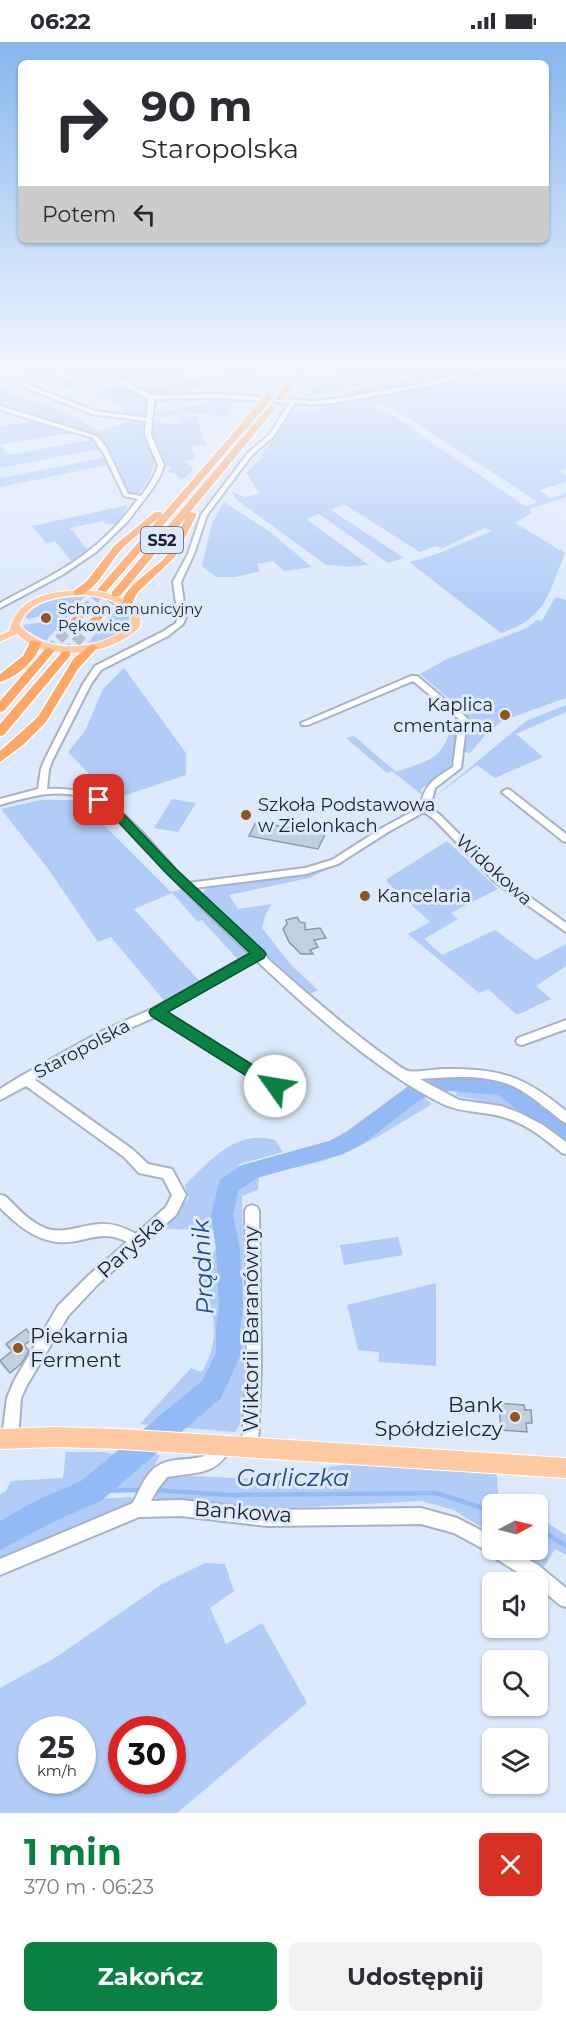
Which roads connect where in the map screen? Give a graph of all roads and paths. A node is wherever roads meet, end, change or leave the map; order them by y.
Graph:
1 (104, 446) edge
2 (153, 446) edge
3 (226, 446) edge
4 (241, 446) edge
5 (259, 446) edge
6 (207, 486) junction
7 (187, 491) junction
8 (142, 498) junction
9 (102, 590) tunnel mouth
10 (78, 593) junction
11 (116, 594) tunnel mouth
12 (127, 604) junction
13 (0, 606) edge
14 (84, 611) tunnel mouth
15 (100, 614) tunnel mouth
16 (75, 621) tunnel mouth
17 (92, 623) tunnel mouth
18 (15, 627) junction
19 (0, 639) edge
20 (32, 641) junction
21 (0, 645) edge
22 (92, 647) junction
23 (49, 651) tunnel mouth
24 (66, 654) tunnel mouth
25 (0, 679) edge
26 (0, 708) edge
27 (305, 723) dead end
28 (0, 732) edge
29 (0, 758) edge
30 (42, 792) junction
31 (507, 792) dead end
32 (0, 802) edge
33 (425, 808) junction
34 (566, 839) edge
35 (187, 886) junction
36 (566, 928) edge
37 (259, 954) junction
38 (156, 1012) junction
39 (566, 1024) edge
40 (522, 1041) dead end
41 (409, 1077) junction
42 (25, 1079) junction
43 (275, 1086) dead end
44 (0, 1095) edge
45 (566, 1118) edge
46 (566, 1149) edge
47 (0, 1200) edge
48 (252, 1211) dead end
49 (137, 1241) junction
50 (5, 1439) edge
51 (224, 1445) junction
52 (250, 1447) junction
53 (566, 1468) edge
54 (140, 1509) junction
55 (482, 1540) edge
56 (514, 1560) edge
57 (0, 1567) edge
58 (566, 1599) edge

1 - 8 street
2 - 8 street
3 - 7 highway, S52, bridge
4 - 6 highway, S52
5 - 30 street
6 - 11 highway, S52
6 - 12 highway
7 - 9 highway, S52
7 - 10 highway
8 - 13 street
10 - 12 main road
10 - 18 main road
12 - 22 main road
14 - 16 highway
15 - 17 highway
18 - 19 main road
18 - 20 main road
20 - 21 main road
20 - 22 main road
20 - 25 highway
22 - 29 highway
23 - 26 highway
24 - 28 highway
27 - 33 street
30 - 32 street
30 - 35 street
31 - 34 street
33 - 35 street
33 - 36 street, Widokowa
35 - 37 street
37 - 38 street, Staropolska
37 - 41 street
38 - 42 street, Staropolska
38 - 43 street
39 - 40 street
41 - 45 street
41 - 46 street
42 - 44 street, Staropolska
42 - 49 street, Paryska
47 - 49 street
48 - 52 street, Wiktorii Baranówny
49 - 50 street, Paryska
50 - 51 main road
51 - 52 main road
51 - 54 street
52 - 53 main road
54 - 55 street, Bankowa
54 - 57 street, Bankowa
56 - 58 street

